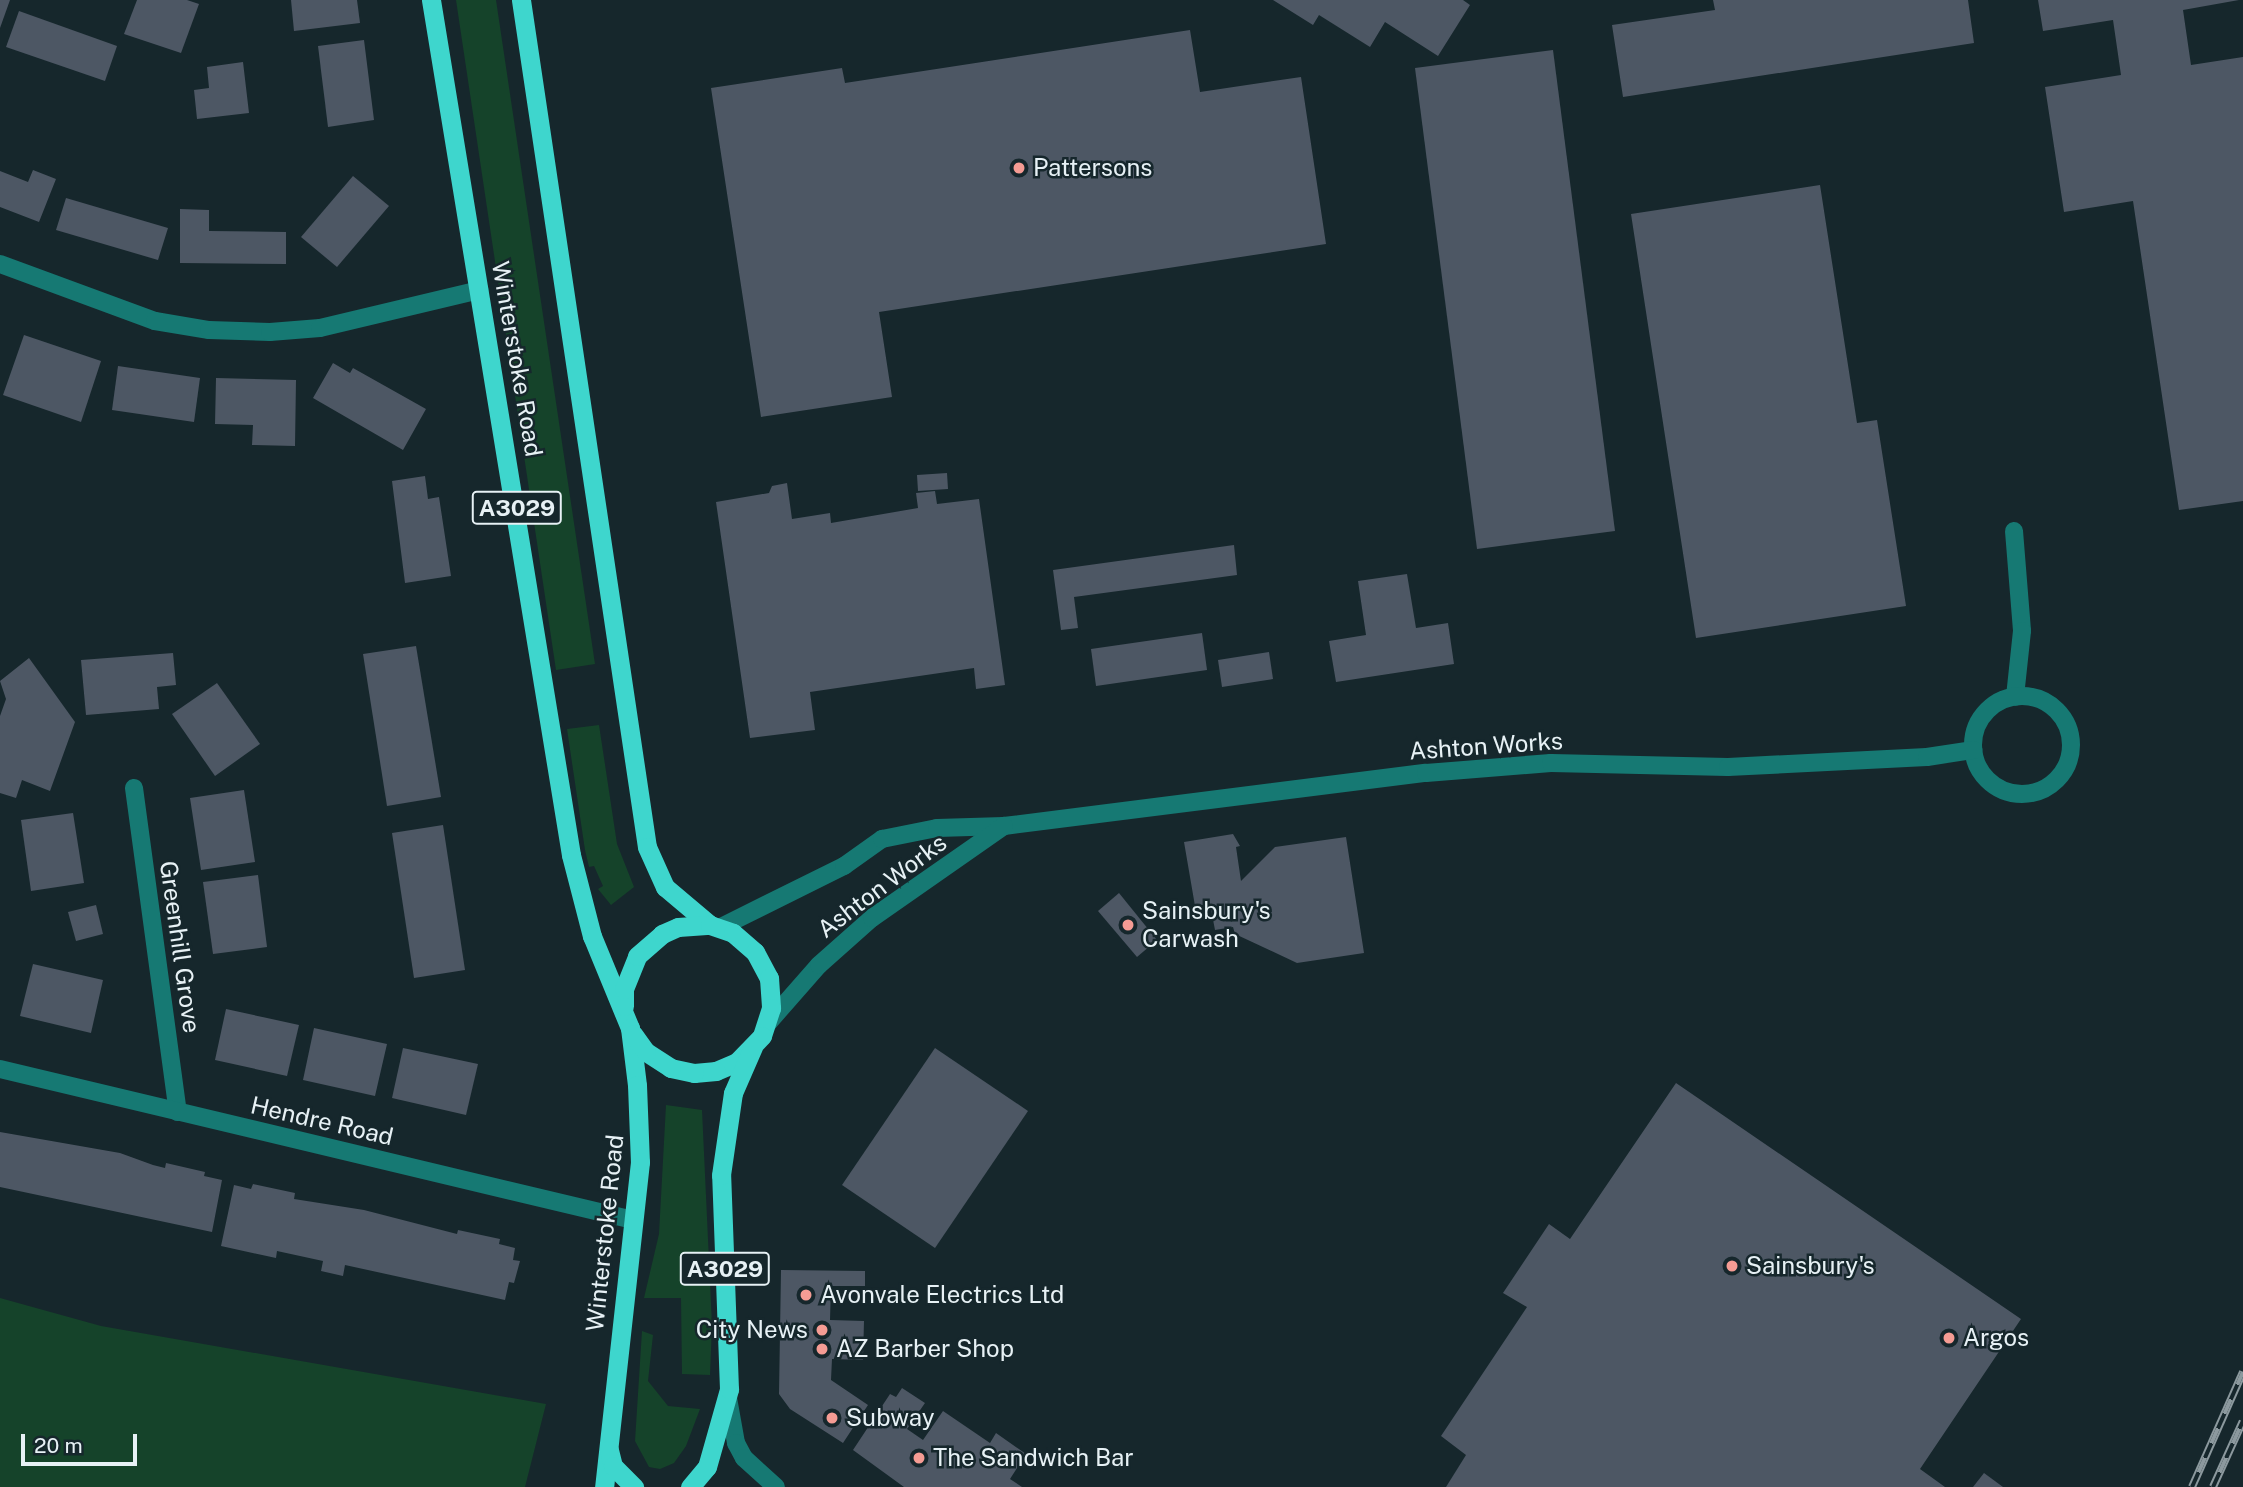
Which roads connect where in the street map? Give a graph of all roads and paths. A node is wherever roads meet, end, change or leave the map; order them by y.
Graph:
1 (431, 0) edge
2 (521, 0) edge
3 (0, 264) edge
4 (480, 290) junction
5 (2014, 531) dead end
6 (2015, 697) junction
7 (1973, 750) junction
8 (134, 788) dead end
9 (1004, 826) junction
10 (715, 927) junction
11 (627, 1019) junction
12 (768, 1023) junction
13 (753, 1047) junction
14 (0, 1069) edge
15 (178, 1112) junction
16 (634, 1220) junction
17 (728, 1398) junction
18 (607, 1443) junction
19 (604, 1487) edge
20 (634, 1487) edge
21 (691, 1487) edge
22 (776, 1487) edge

1 - 4 highway, Winterstoke Road / A3029
2 - 10 highway, Winterstoke Road / A3029
3 - 4 street
4 - 11 highway, Winterstoke Road / A3029
5 - 6 street
6 - 7 street
6 - 7 street
7 - 9 street, Ashton Works
8 - 15 street, Greenhill Grove
9 - 10 street, Ashton Works
9 - 12 street, Ashton Works
10 - 11 highway, Winterstoke Road / A3029
10 - 12 highway, Winterstoke Road / A3029
11 - 13 highway, Winterstoke Road / A3029
11 - 16 highway, Winterstoke Road / A3029
12 - 13 highway, Winterstoke Road / A3029
13 - 17 highway, Winterstoke Road / A3029
14 - 15 street, Hendre Road
15 - 16 street, Hendre Road
16 - 18 highway, Winterstoke Road / A3029
17 - 21 highway, Winterstoke Road / A3029
17 - 22 street
18 - 19 highway, Winterstoke Road / A3029
18 - 20 highway

